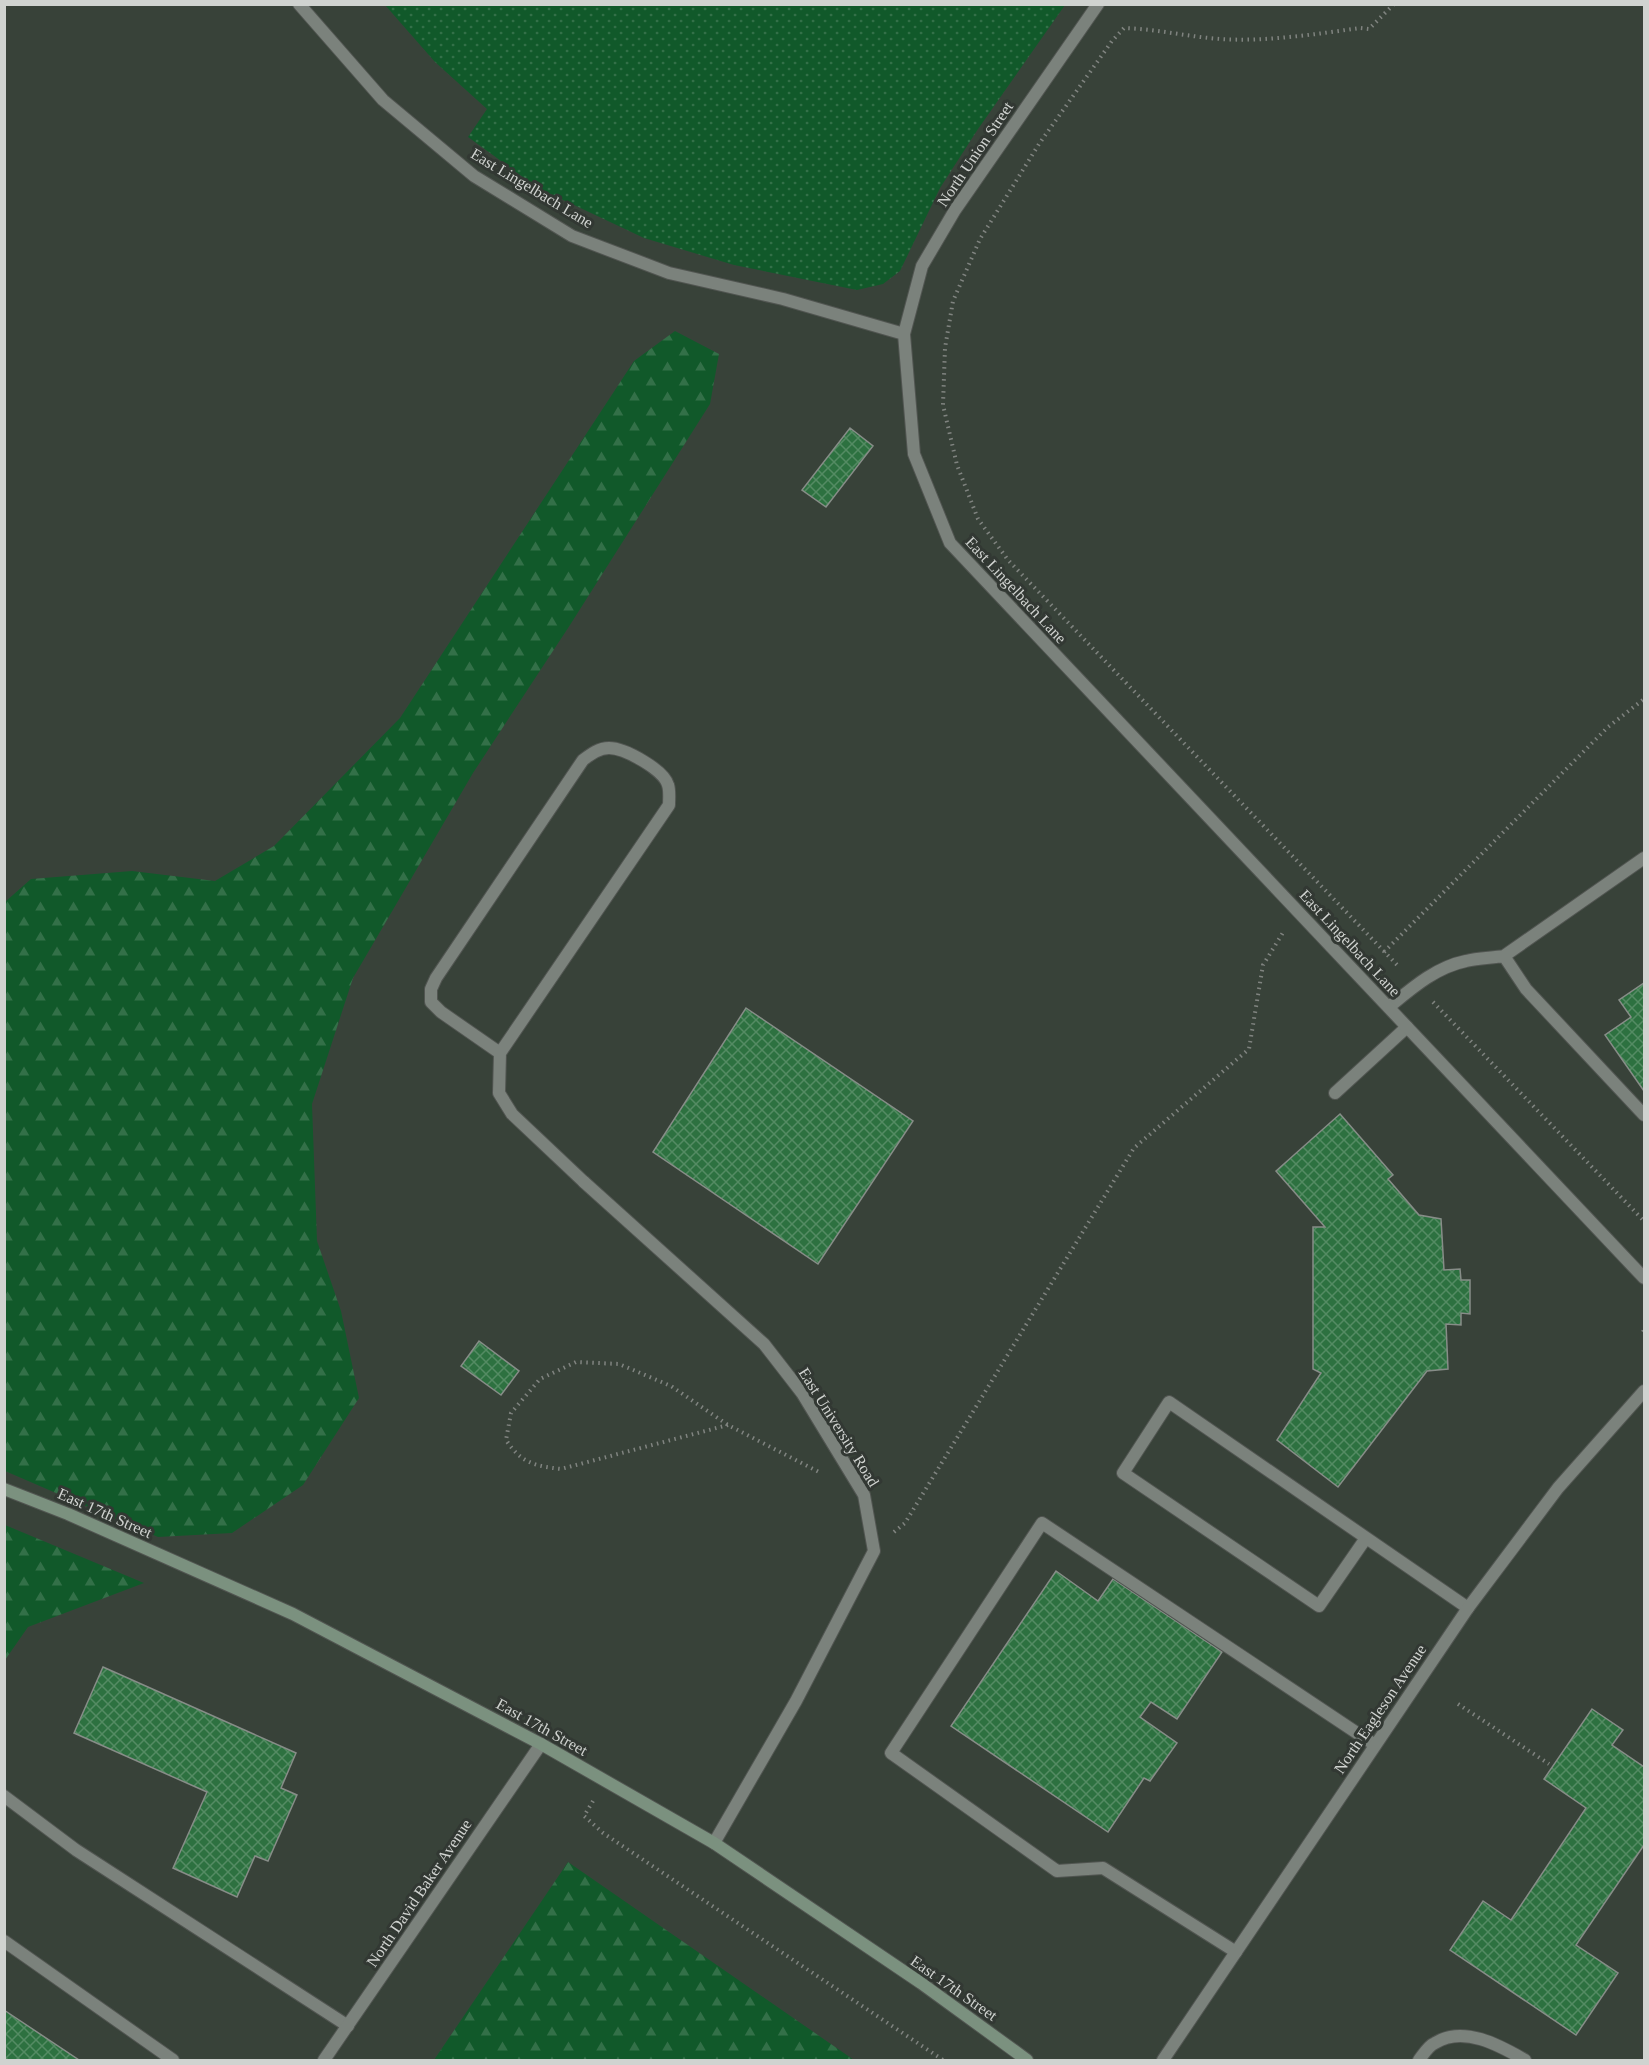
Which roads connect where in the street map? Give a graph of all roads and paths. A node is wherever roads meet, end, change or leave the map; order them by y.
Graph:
1 (299, 4) edge
2 (1098, 4) edge
3 (1394, 4) edge
4 (904, 334) junction
5 (1644, 699) edge
6 (1644, 858) edge
7 (1301, 915) junction
8 (1384, 952) junction
9 (1504, 956) junction
10 (1416, 984) junction
11 (1389, 1007) junction
12 (1407, 1027) junction
13 (500, 1053) junction
14 (1335, 1093) dead end
15 (1644, 1115) edge
16 (1644, 1221) edge
17 (1644, 1278) edge
18 (1644, 1391) edge
19 (728, 1425) junction
20 (822, 1473) dead end
21 (4, 1489) edge
22 (1366, 1538) junction
23 (874, 1551) junction
24 (1468, 1608) junction
25 (1458, 1704) dead end
26 (540, 1744) junction
27 (1376, 1745) junction
28 (1549, 1764) dead end
29 (4, 1796) edge
30 (584, 1816) dead end
31 (714, 1844) junction
32 (4, 1941) edge
33 (1236, 1952) junction
34 (348, 2026) junction
35 (173, 2061) edge
36 (324, 2061) edge
37 (943, 2061) edge
38 (1027, 2061) edge
39 (1163, 2061) edge
40 (1419, 2061) edge
41 (1524, 2061) edge

1 - 4 street, East Lingelbach Lane
2 - 4 street, North Union Street
3 - 8 path
4 - 7 street, East Lingelbach Lane
5 - 8 path
6 - 9 street
7 - 11 street, East Lingelbach Lane
7 - 23 path
8 - 10 path
9 - 10 street
9 - 15 street
10 - 11 street
10 - 16 path
11 - 12 street, East Lingelbach Lane
12 - 14 street
12 - 17 street, East Lingelbach Lane
13 - 13 street
13 - 23 street, East University Road
18 - 24 street, North Eagleson Avenue
19 - 19 path
19 - 20 path
21 - 26 main road, East 17th Street
22 - 22 street
22 - 24 street
23 - 31 street
24 - 27 street, North Eagleson Avenue
25 - 28 path
26 - 31 main road, East 17th Street
26 - 34 street, North David Baker Avenue
27 - 33 street, North Eagleson Avenue
27 - 33 street
29 - 34 street
30 - 37 path
31 - 38 main road, East 17th Street
32 - 35 street
33 - 39 street, North Eagleson Avenue
34 - 36 street, North David Baker Avenue
40 - 41 street

